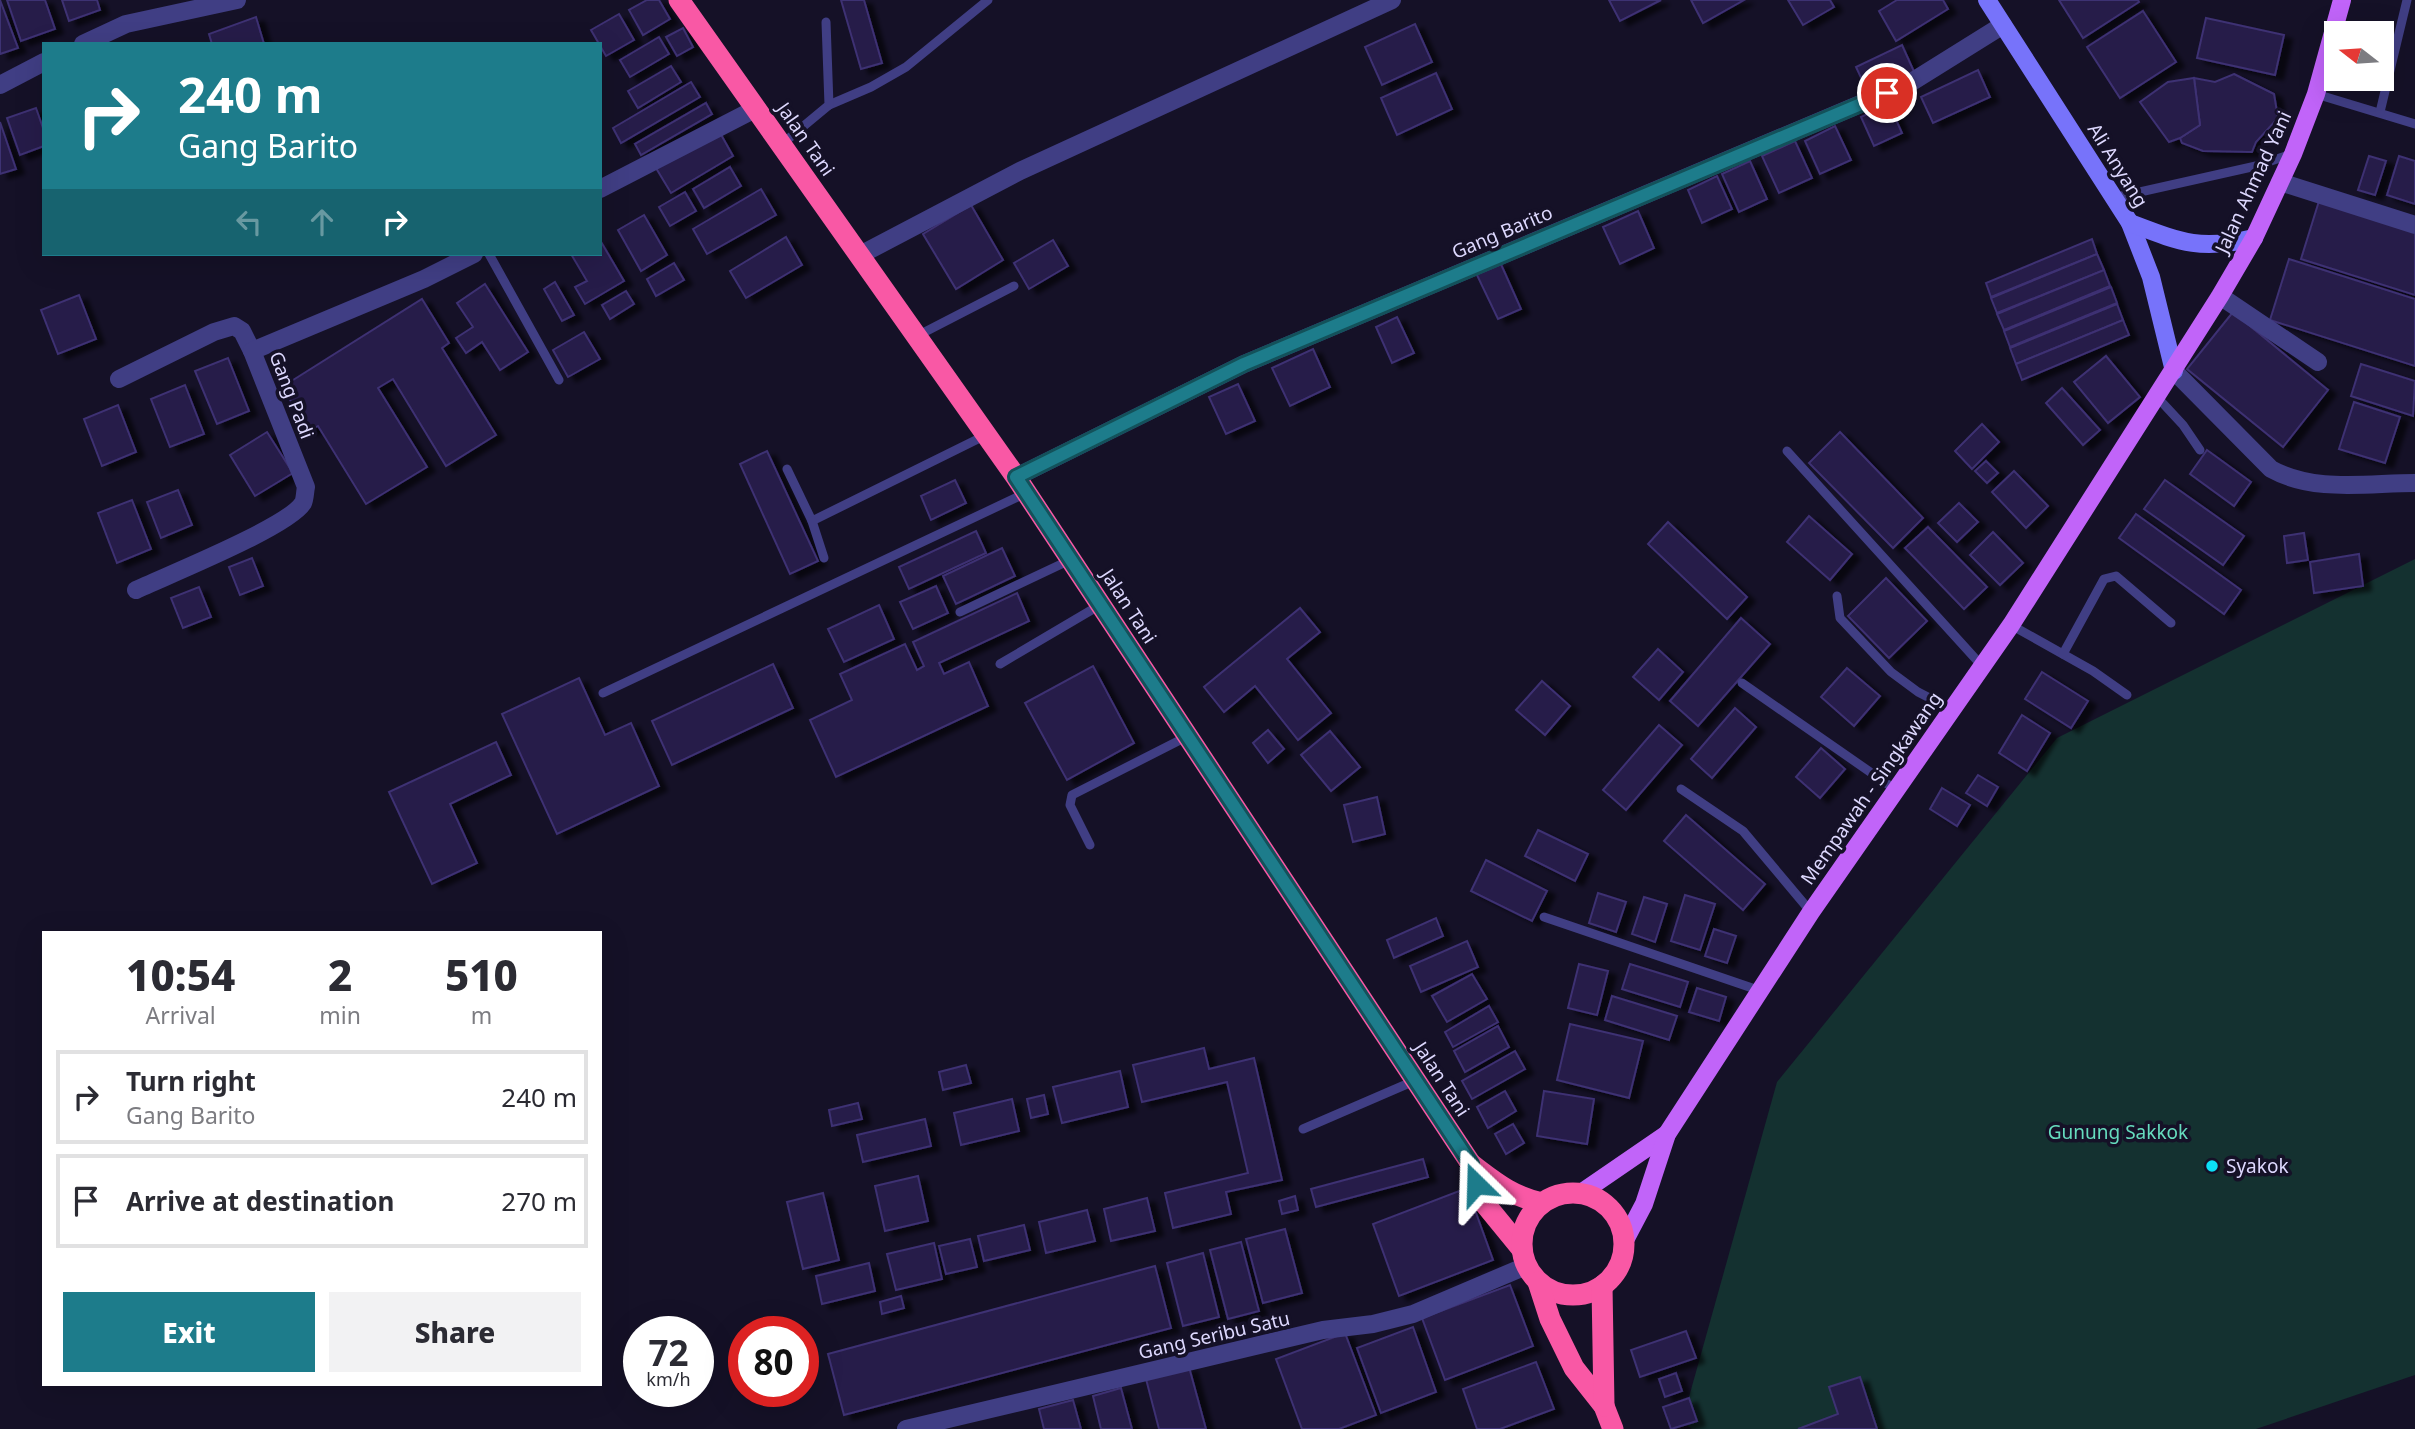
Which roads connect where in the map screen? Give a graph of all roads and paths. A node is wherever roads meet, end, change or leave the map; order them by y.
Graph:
1 (237, 0) edge
2 (679, 0) edge
3 (988, 0) edge
4 (1392, 0) edge
5 (1987, 0) edge
6 (2342, 0) edge
7 (2407, 0) edge
8 (826, 22) dead end
9 (2003, 24) junction
10 (87, 42) edge
11 (42, 63) edge
12 (0, 85) edge
13 (2316, 94) junction
14 (829, 105) junction
15 (757, 108) junction
16 (2380, 112) junction
17 (2415, 124) edge
18 (782, 144) junction
19 (2293, 154) junction
20 (2280, 182) junction
21 (602, 188) edge
22 (2113, 198) junction
23 (2130, 223) junction
24 (2415, 225) edge
25 (2254, 238) junction
26 (860, 255) junction
27 (470, 256) edge
28 (490, 256) edge
29 (1014, 286) dead end
30 (2220, 296) junction
31 (917, 336) junction
32 (252, 351) junction
33 (2318, 362) dead end
34 (2174, 370) junction
35 (118, 379) dead end
36 (559, 380) dead end
37 (2157, 397) junction
38 (986, 435) junction
39 (2200, 450) dead end
40 (1787, 451) dead end
41 (787, 469) dead end
42 (2415, 482) edge
43 (1021, 485) junction
44 (812, 521) junction
45 (824, 558) dead end
46 (1072, 559) junction
47 (136, 590) dead end
48 (1838, 596) dead end
49 (1101, 604) junction
50 (960, 612) dead end
51 (2171, 623) dead end
52 (2011, 625) junction
53 (2063, 654) junction
54 (1000, 664) dead end
55 (1983, 667) junction
56 (1742, 683) dead end
57 (603, 693) dead end
58 (2127, 695) dead end
59 (1953, 710) junction
60 (1188, 736) junction
61 (1681, 789) dead end
62 (1896, 790) junction
63 (1090, 845) dead end
64 (1811, 912) junction
65 (1544, 917) dead end
66 (1761, 990) junction
67 (1416, 1081) junction
68 (1303, 1129) dead end
69 (1667, 1134) junction
70 (1471, 1164) junction
71 (1581, 1193) junction
72 (1542, 1203) junction
73 (1624, 1242) junction
74 (1529, 1265) junction
75 (1602, 1286) junction
76 (1604, 1406) junction
77 (906, 1429) edge
78 (1613, 1429) edge

1 - 10 street
2 - 15 highway, Jalan Tani
3 - 14 lane
4 - 26 street
5 - 9 street, Ali Anyang
6 - 13 main road, Jalan Ahmad Yani
7 - 16 lane
8 - 14 lane
9 - 22 street, Ali Anyang
9 - 43 street, Gang Barito
11 - 12 street
13 - 16 lane
13 - 19 main road, Jalan Ahmad Yani
14 - 18 lane
15 - 18 highway, Jalan Tani
15 - 21 street
16 - 17 lane
18 - 26 highway, Jalan Tani
19 - 20 main road, Jalan Ahmad Yani
19 - 22 lane
20 - 24 street
20 - 25 main road, Jalan Ahmad Yani
22 - 23 street, Ali Anyang
23 - 25 street
23 - 34 street, Ali Anyang
25 - 30 main road, Jalan Ahmad Yani
26 - 31 highway, Jalan Tani
27 - 32 street, Gang Padi
28 - 36 lane
29 - 31 lane
30 - 33 street
30 - 34 main road, Jalan Ahmad Yani
31 - 38 highway, Jalan Tani
32 - 35 street
32 - 47 street, Gang Padi
34 - 37 main road, Mempawah - Singkawang
34 - 42 street
37 - 39 lane
37 - 52 main road, Mempawah - Singkawang
38 - 43 highway, Jalan Tani
38 - 44 lane
40 - 55 lane
41 - 44 lane
43 - 46 highway, Jalan Tani
43 - 57 lane
44 - 45 lane
46 - 49 highway, Jalan Tani
46 - 50 lane
48 - 59 lane
49 - 54 lane
49 - 60 highway, Jalan Tani
51 - 53 lane
52 - 53 lane
52 - 55 main road, Mempawah - Singkawang
53 - 58 lane
55 - 59 main road, Mempawah - Singkawang
56 - 62 lane
59 - 62 main road, Mempawah - Singkawang
60 - 63 lane
60 - 67 highway, Jalan Tani
61 - 64 lane
62 - 64 main road, Mempawah - Singkawang
64 - 66 main road, Mempawah - Singkawang
65 - 66 lane
66 - 69 main road, Mempawah - Singkawang
67 - 68 lane
67 - 70 highway, Jalan Tani
69 - 71 main road
69 - 73 main road, Mempawah - Singkawang
70 - 72 highway
70 - 74 highway, Jalan Tani
71 - 72 highway
71 - 73 highway
72 - 74 highway
73 - 75 highway
74 - 75 highway
74 - 76 highway
74 - 77 street, Gang Seribu Satu
75 - 76 highway
76 - 78 highway

